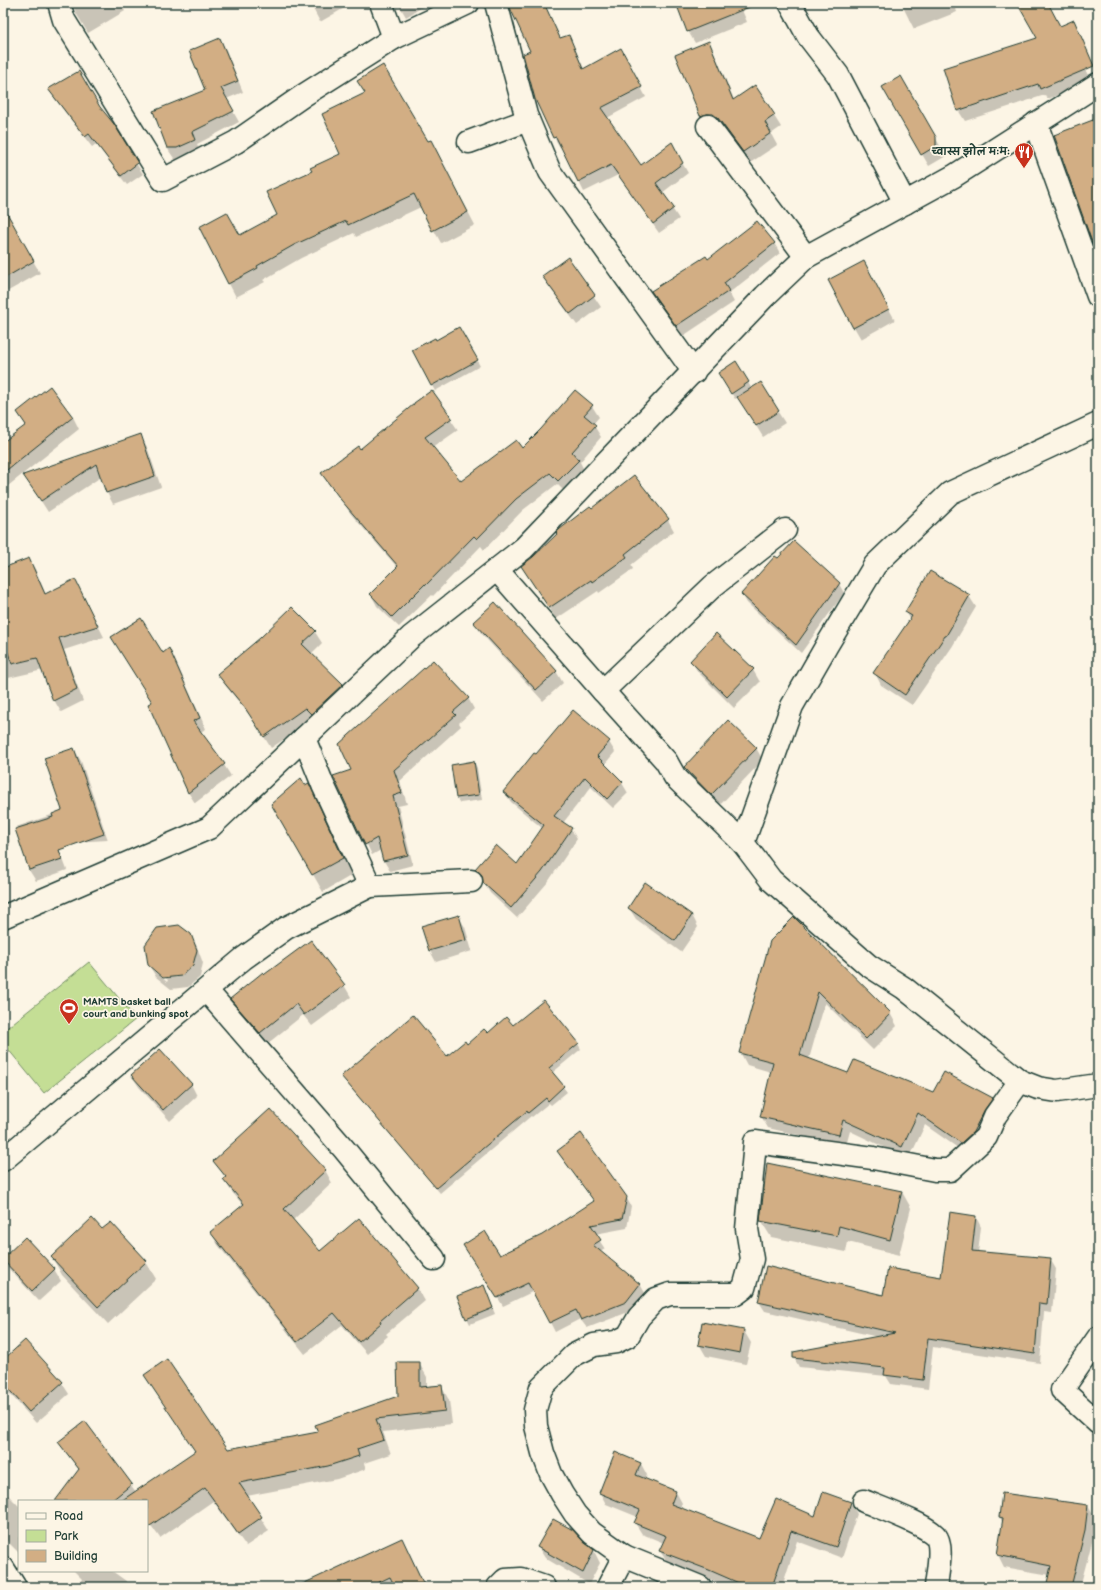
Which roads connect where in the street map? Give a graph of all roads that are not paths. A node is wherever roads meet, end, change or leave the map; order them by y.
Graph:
1 (59, 3) edge
2 (380, 3) edge
3 (468, 3) edge
4 (496, 3) edge
5 (790, 3) edge
6 (394, 38) junction
7 (1098, 84) edge
8 (528, 120) junction
9 (1036, 123) junction
10 (708, 126) dead end
11 (470, 142) dead end
12 (905, 203) junction
13 (806, 257) junction
14 (1098, 296) edge
15 (694, 372) junction
16 (1098, 424) edge
17 (785, 530) dead end
18 (497, 570) junction
19 (603, 691) junction
20 (304, 738) junction
21 (743, 843) junction
22 (471, 882) dead end
23 (370, 886) junction
24 (3, 918) edge
25 (207, 990) junction
26 (1020, 1081) junction
27 (1098, 1084) edge
28 (3, 1160) edge
29 (434, 1259) dead end
30 (1098, 1338) edge
31 (1098, 1424) edge
32 (864, 1501) dead end
33 (624, 1556) junction
34 (3, 1568) edge
35 (15, 1587) edge
36 (498, 1587) edge
37 (544, 1587) edge
38 (608, 1587) edge
39 (700, 1587) edge
40 (936, 1587) edge

1 - 6 street
2 - 6 street
3 - 6 street
4 - 8 street
5 - 12 street
7 - 9 street
8 - 11 street
8 - 15 street
9 - 12 street
9 - 14 street
10 - 13 street
12 - 13 street
13 - 15 street
15 - 18 street
16 - 21 street
17 - 19 street
18 - 19 street
18 - 20 street
19 - 21 street
20 - 23 street
20 - 24 street
21 - 26 street
22 - 23 street
23 - 25 street
25 - 28 street
25 - 29 street
26 - 27 street
26 - 33 street
30 - 31 street
32 - 40 street
33 - 38 street
33 - 39 street
34 - 35 street
36 - 37 street

